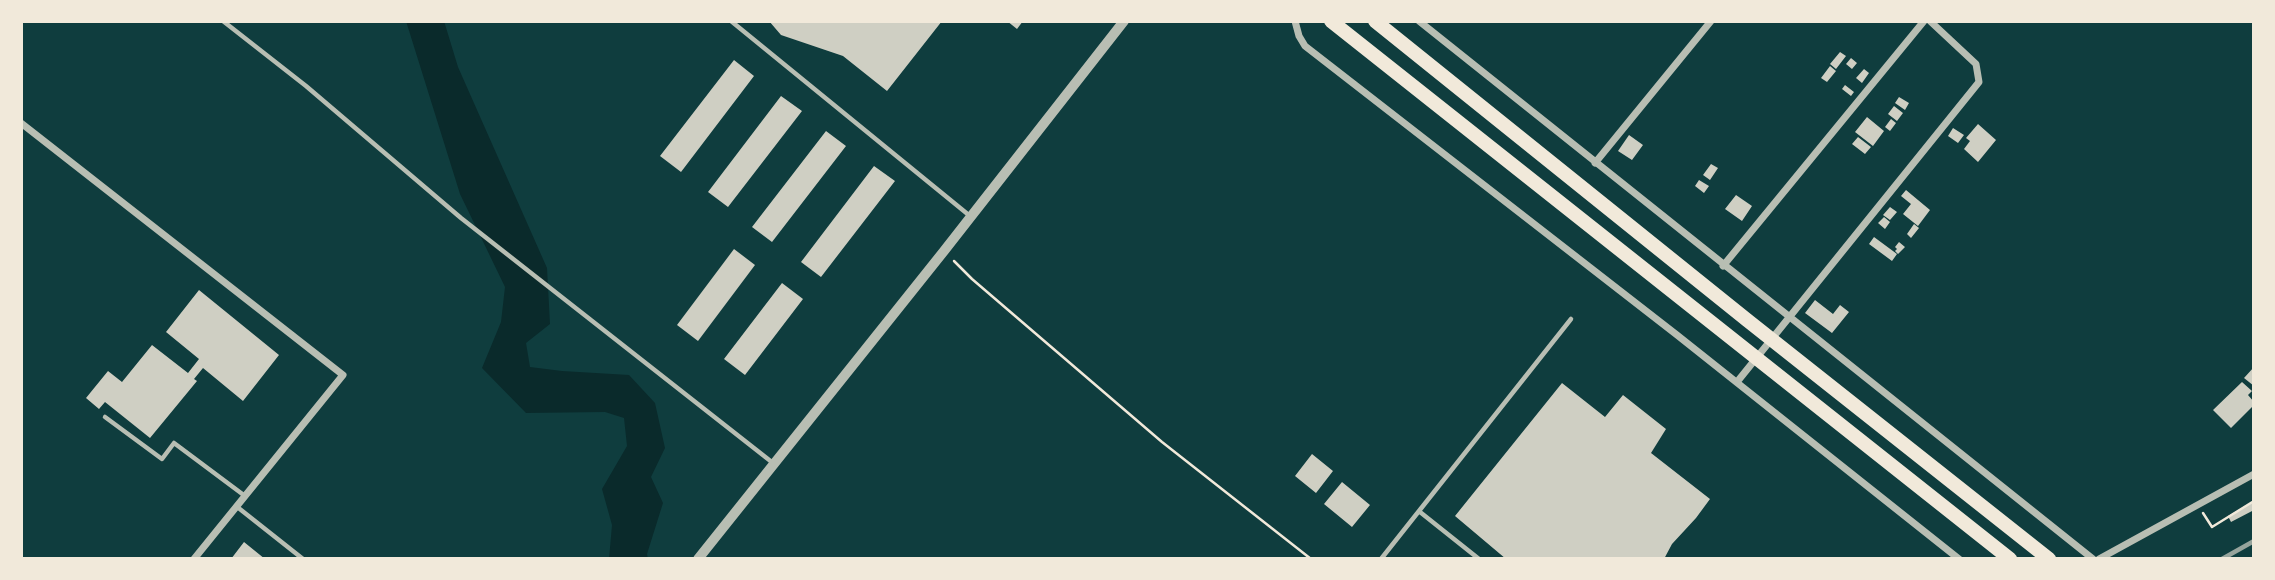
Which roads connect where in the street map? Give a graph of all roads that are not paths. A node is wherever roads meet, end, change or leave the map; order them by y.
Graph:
1 (223, 21) edge
2 (731, 21) edge
3 (1124, 21) edge
4 (1295, 21) edge
5 (1331, 21) edge
6 (1375, 21) edge
7 (1419, 21) edge
8 (1711, 21) edge
9 (1924, 21) edge
10 (1930, 21) edge
11 (21, 123) edge
12 (1595, 163) junction
13 (970, 217) junction
14 (1723, 266) junction
15 (1790, 315) junction
16 (1571, 319) dead end
17 (1737, 382) junction
18 (105, 417) dead end
19 (774, 464) junction
20 (2254, 474) edge
21 (244, 496) junction
22 (236, 506) junction
23 (1420, 512) junction
24 (194, 559) edge
25 (303, 559) edge
26 (698, 559) edge
27 (1381, 559) edge
28 (1479, 559) edge
29 (1959, 559) edge
30 (2010, 559) edge
31 (2049, 559) edge
32 (2093, 559) edge
33 (2099, 559) edge

1 - 19 lane
2 - 13 lane
3 - 13 street
4 - 17 street
5 - 30 highway
6 - 31 highway
7 - 12 street
8 - 12 street
9 - 14 street
10 - 15 street
11 - 21 street
12 - 14 street
13 - 19 street
14 - 15 street
15 - 17 street
15 - 32 street
16 - 23 lane
17 - 29 street
18 - 21 lane
19 - 26 street
20 - 33 street
21 - 22 street
22 - 24 street
22 - 25 lane
23 - 27 lane
23 - 28 lane

